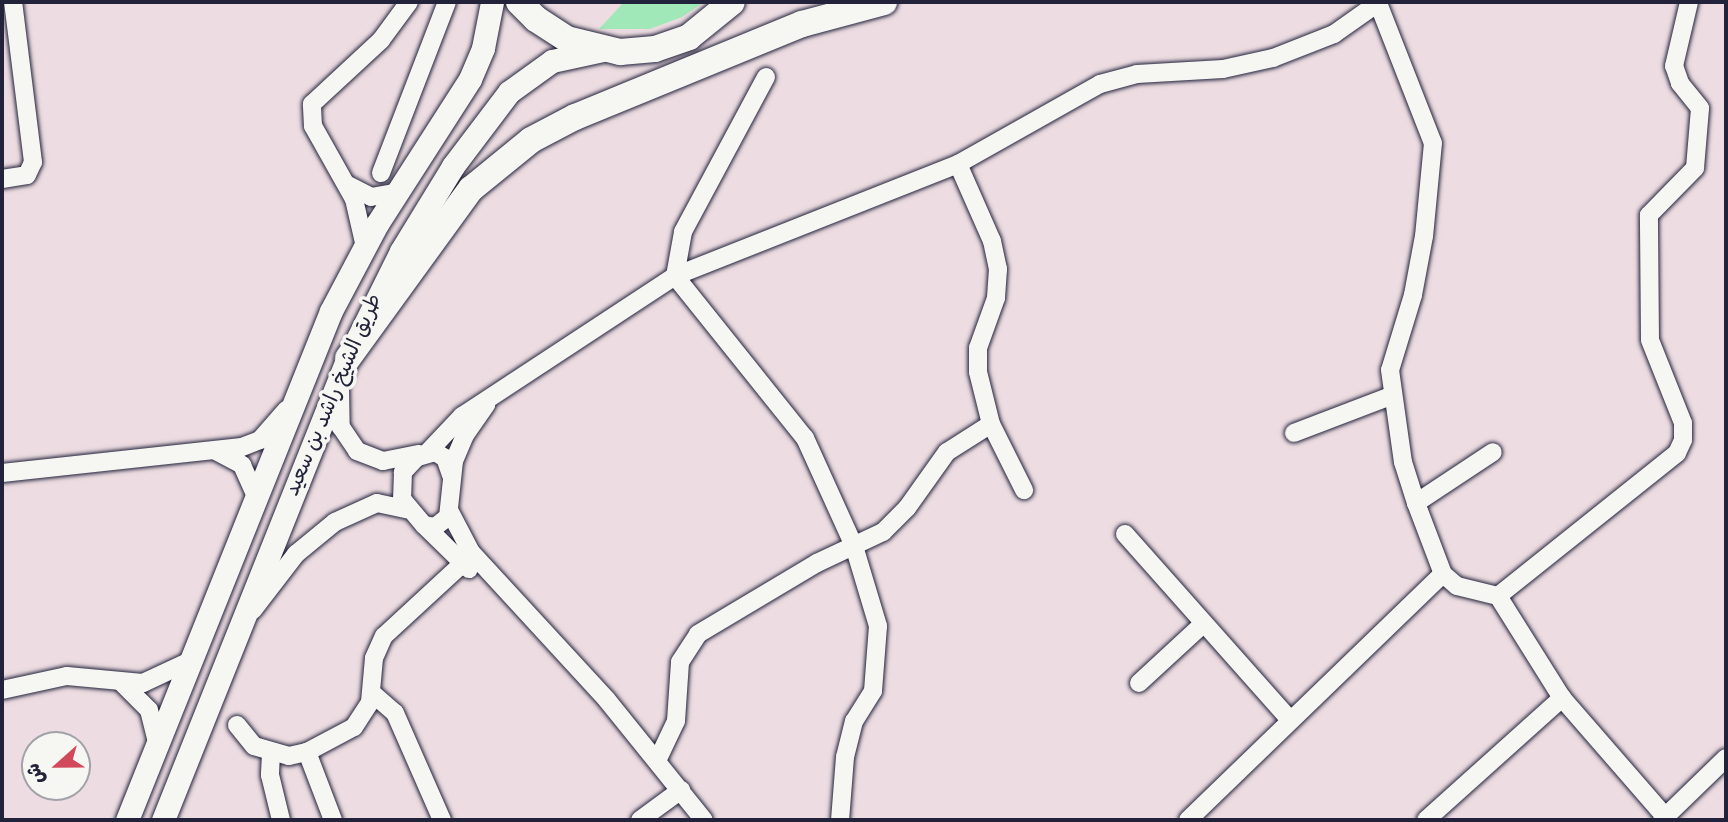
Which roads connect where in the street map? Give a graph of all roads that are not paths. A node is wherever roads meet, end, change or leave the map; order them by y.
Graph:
1 (13, 2) edge
2 (409, 2) edge
3 (447, 2) edge
4 (492, 2) edge
5 (519, 2) edge
6 (884, 2) edge
7 (1378, 2) edge
8 (1689, 2) edge
9 (732, 3) edge
10 (603, 50) junction
11 (766, 77) dead end
12 (393, 142) junction
13 (423, 155) junction
14 (958, 164) junction
15 (381, 173) dead end
16 (2, 179) edge
17 (346, 184) junction
18 (398, 192) junction
19 (365, 247) junction
20 (675, 276) junction
21 (344, 369) junction
22 (1391, 396) junction
23 (296, 400) junction
24 (491, 400) junction
25 (991, 424) junction
26 (1294, 433) dead end
27 (216, 451) junction
28 (1493, 452) dead end
29 (425, 453) junction
30 (2, 473) edge
31 (451, 475) junction
32 (1024, 490) dead end
33 (257, 498) junction
34 (1416, 503) junction
35 (406, 509) junction
36 (450, 512) junction
37 (424, 525) junction
38 (1125, 534) dead end
39 (854, 546) junction
40 (463, 564) junction
41 (1443, 574) junction
42 (1498, 596) junction
43 (529, 618) junction
44 (1204, 623) junction
45 (241, 627) junction
46 (192, 660) junction
47 (122, 683) junction
48 (1139, 683) dead end
49 (2, 690) edge
50 (372, 693) junction
51 (1562, 698) junction
52 (1290, 720) junction
53 (237, 725) dead end
54 (158, 746) junction
55 (307, 752) junction
56 (271, 754) junction
57 (1726, 758) edge
58 (657, 761) junction
59 (681, 790) junction
60 (1665, 819) edge
61 (127, 820) edge
62 (163, 820) edge
63 (281, 820) edge
64 (333, 820) edge
65 (442, 820) edge
66 (640, 820) edge
67 (704, 820) edge
68 (840, 820) edge
69 (1188, 820) edge
70 (1426, 820) edge

1 - 16 street
2 - 17 street
3 - 12 street
4 - 13 main road, طريق الشيخ راشد بن سعيد
5 - 10 highway
6 - 21 highway
7 - 14 street
7 - 22 street
8 - 42 street
9 - 10 highway
10 - 21 main road, طريق الشيخ راشد بن سعيد
11 - 20 street
12 - 13 street
12 - 15 street
13 - 18 main road, طريق الشيخ راشد بن سعيد
14 - 20 street
14 - 25 street
17 - 18 street
17 - 19 street
18 - 19 main road, طريق الشيخ راشد بن سعيد
19 - 23 main road, طريق الشيخ راشد بن سعيد
20 - 24 street
20 - 39 street
21 - 29 street
21 - 45 main road, طريق الشيخ راشد بن سعيد
22 - 26 street
22 - 34 street
23 - 27 street
23 - 33 main road, طريق الشيخ راشد بن سعيد
24 - 29 street
24 - 31 street
25 - 32 street
25 - 39 street
27 - 30 street
27 - 33 street
28 - 34 street
29 - 31 street
29 - 35 street
31 - 36 street
33 - 46 main road, طريق الشيخ راشد بن سعيد
34 - 41 street
35 - 37 street
35 - 45 street
36 - 37 street
36 - 43 street
37 - 40 street
38 - 44 street
39 - 58 street
39 - 68 street
40 - 43 street
40 - 50 street
41 - 42 street
41 - 52 street
42 - 51 street
43 - 58 street
44 - 48 street
44 - 52 street
45 - 62 main road, طريق الشيخ راشد بن سعيد
46 - 47 street
46 - 54 main road, طريق الشيخ راشد بن سعيد
47 - 49 street
47 - 54 street
50 - 55 street
50 - 65 street
51 - 60 street
51 - 70 street
52 - 69 street
53 - 56 street
54 - 61 main road, طريق الشيخ راشد بن سعيد
55 - 56 street
55 - 64 street
56 - 63 street
57 - 60 street
58 - 59 street
59 - 66 street
59 - 67 street

